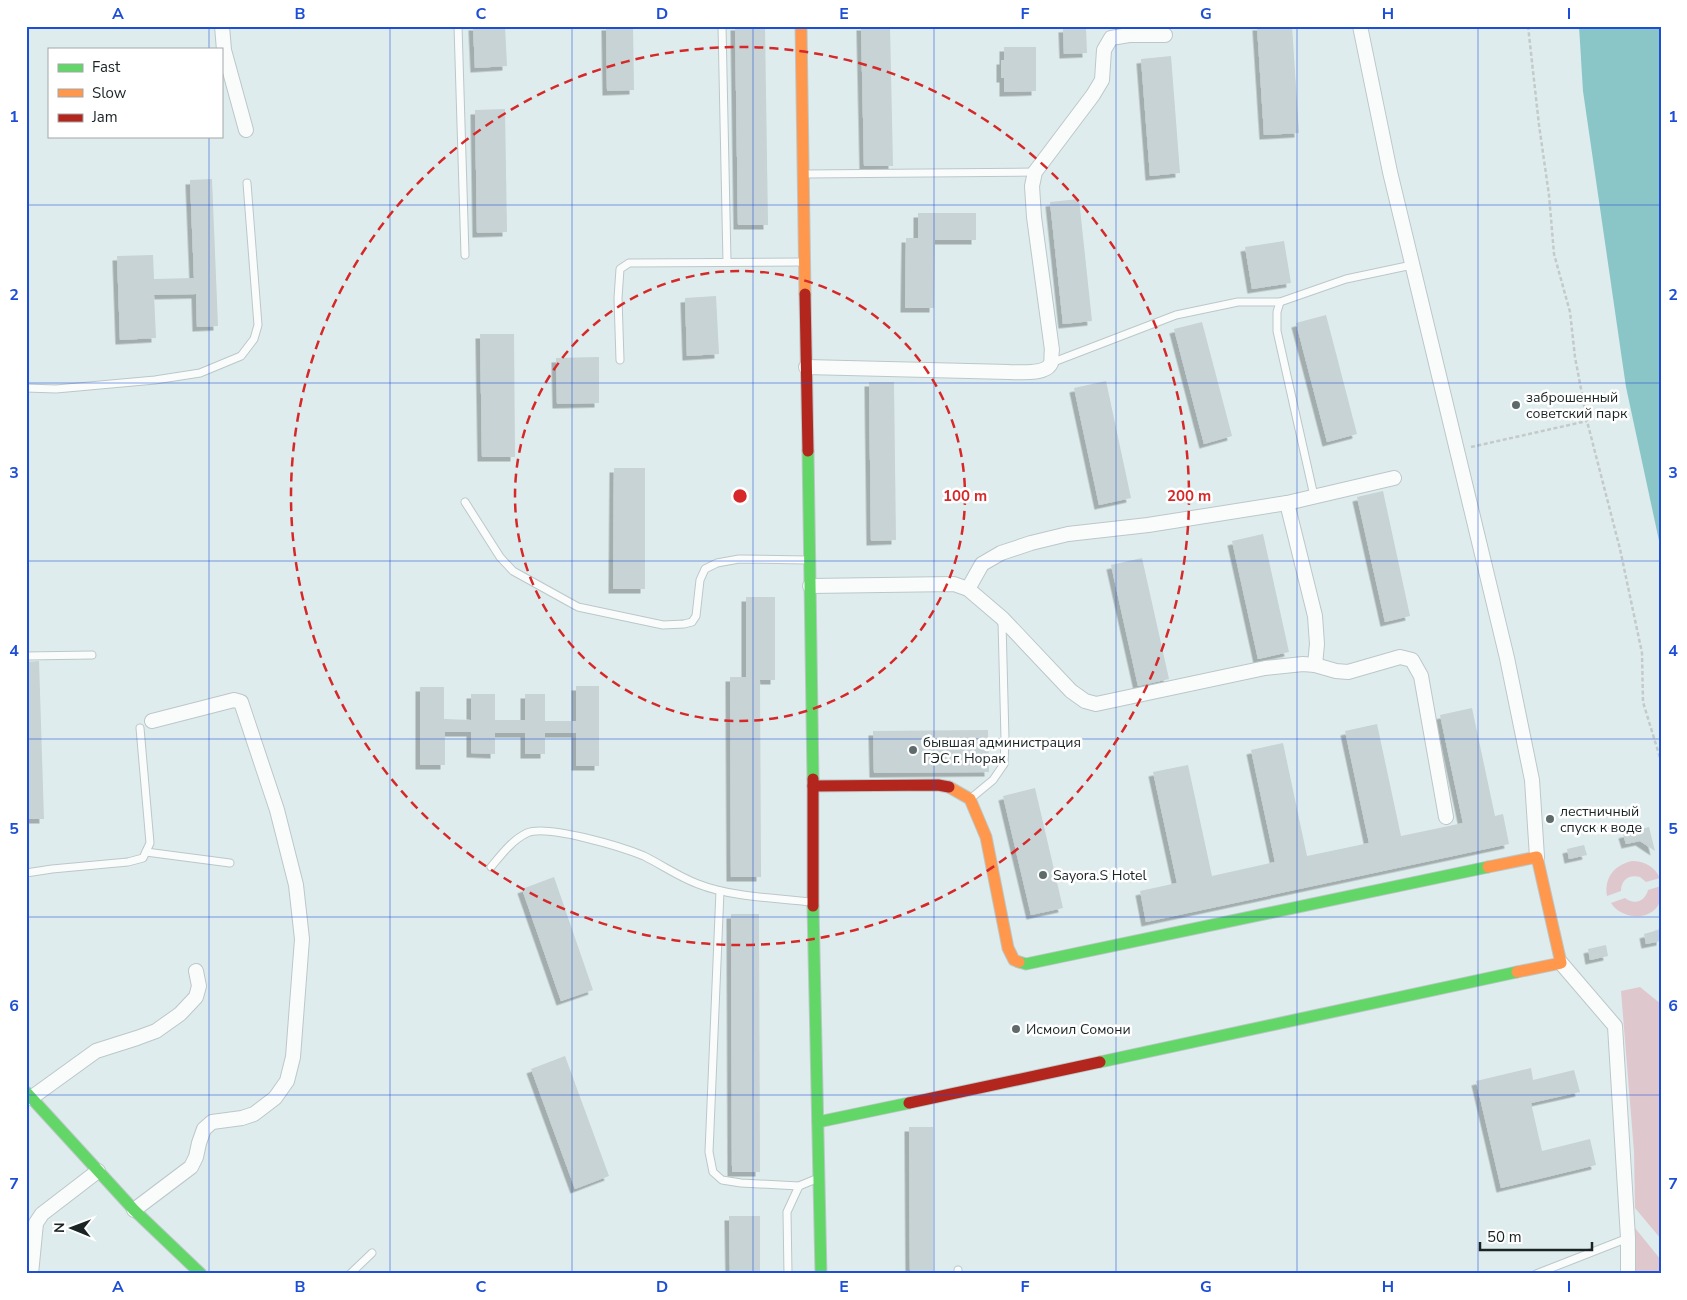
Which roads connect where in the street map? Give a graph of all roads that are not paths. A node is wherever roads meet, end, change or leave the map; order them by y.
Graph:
1 (222, 26) edge
2 (458, 26) edge
3 (722, 26) edge
4 (801, 26) edge
5 (1360, 26) edge
6 (1165, 35) dead end
7 (224, 65) edge
8 (246, 130) dead end
9 (1035, 172) junction
10 (803, 174) junction
11 (247, 183) dead end
12 (465, 255) dead end
13 (727, 262) junction
14 (805, 262) junction
15 (1412, 265) junction
16 (1280, 302) junction
17 (620, 360) dead end
18 (1051, 363) junction
19 (806, 367) junction
20 (26, 388) edge
21 (1394, 478) dead end
22 (1314, 496) junction
23 (465, 502) dead end
24 (1287, 503) junction
25 (810, 560) junction
26 (810, 586) junction
27 (968, 589) junction
28 (1002, 618) junction
29 (92, 655) dead end
30 (26, 656) edge
31 (1315, 665) junction
32 (152, 721) dead end
33 (140, 728) dead end
34 (813, 786) junction
35 (970, 799) junction
36 (1446, 817) dead end
37 (146, 852) junction
38 (1537, 857) junction
39 (230, 863) dead end
40 (491, 867) dead end
41 (26, 873) edge
42 (720, 891) junction
43 (813, 902) junction
44 (1561, 963) junction
45 (196, 970) dead end
46 (29, 1095) edge
47 (818, 1122) junction
48 (98, 1171) junction
49 (819, 1178) junction
50 (799, 1186) junction
51 (134, 1210) junction
52 (1628, 1238) junction
53 (372, 1253) dead end
54 (31, 1274) edge
55 (201, 1274) edge
56 (350, 1274) edge
57 (788, 1274) edge
58 (821, 1274) edge
59 (1536, 1274) edge
60 (1628, 1274) edge

1 - 7 street
2 - 12 lane
3 - 13 lane
4 - 10 street
5 - 15 street
6 - 9 street
7 - 8 street
9 - 10 lane
9 - 18 street
10 - 14 street
11 - 20 lane
13 - 14 lane
13 - 17 lane
14 - 19 street
15 - 16 lane
15 - 38 street
16 - 18 lane
16 - 22 lane
18 - 19 street
19 - 25 street
21 - 22 street
22 - 24 street
23 - 25 lane
24 - 27 street
24 - 31 street
25 - 26 street
26 - 27 street
26 - 34 street
27 - 28 street
28 - 31 street
28 - 35 lane
29 - 30 lane
31 - 36 street
32 - 51 street
33 - 37 lane
34 - 35 street
34 - 43 street
35 - 38 street
37 - 39 lane
37 - 41 lane
38 - 44 street
40 - 42 lane
42 - 43 lane
42 - 50 lane
43 - 47 street
44 - 47 street
44 - 52 street
45 - 46 street
46 - 48 street
47 - 49 street
48 - 51 street
48 - 54 street
49 - 50 lane
49 - 58 street
50 - 57 lane
51 - 55 street
52 - 59 lane
52 - 60 street
53 - 56 lane

